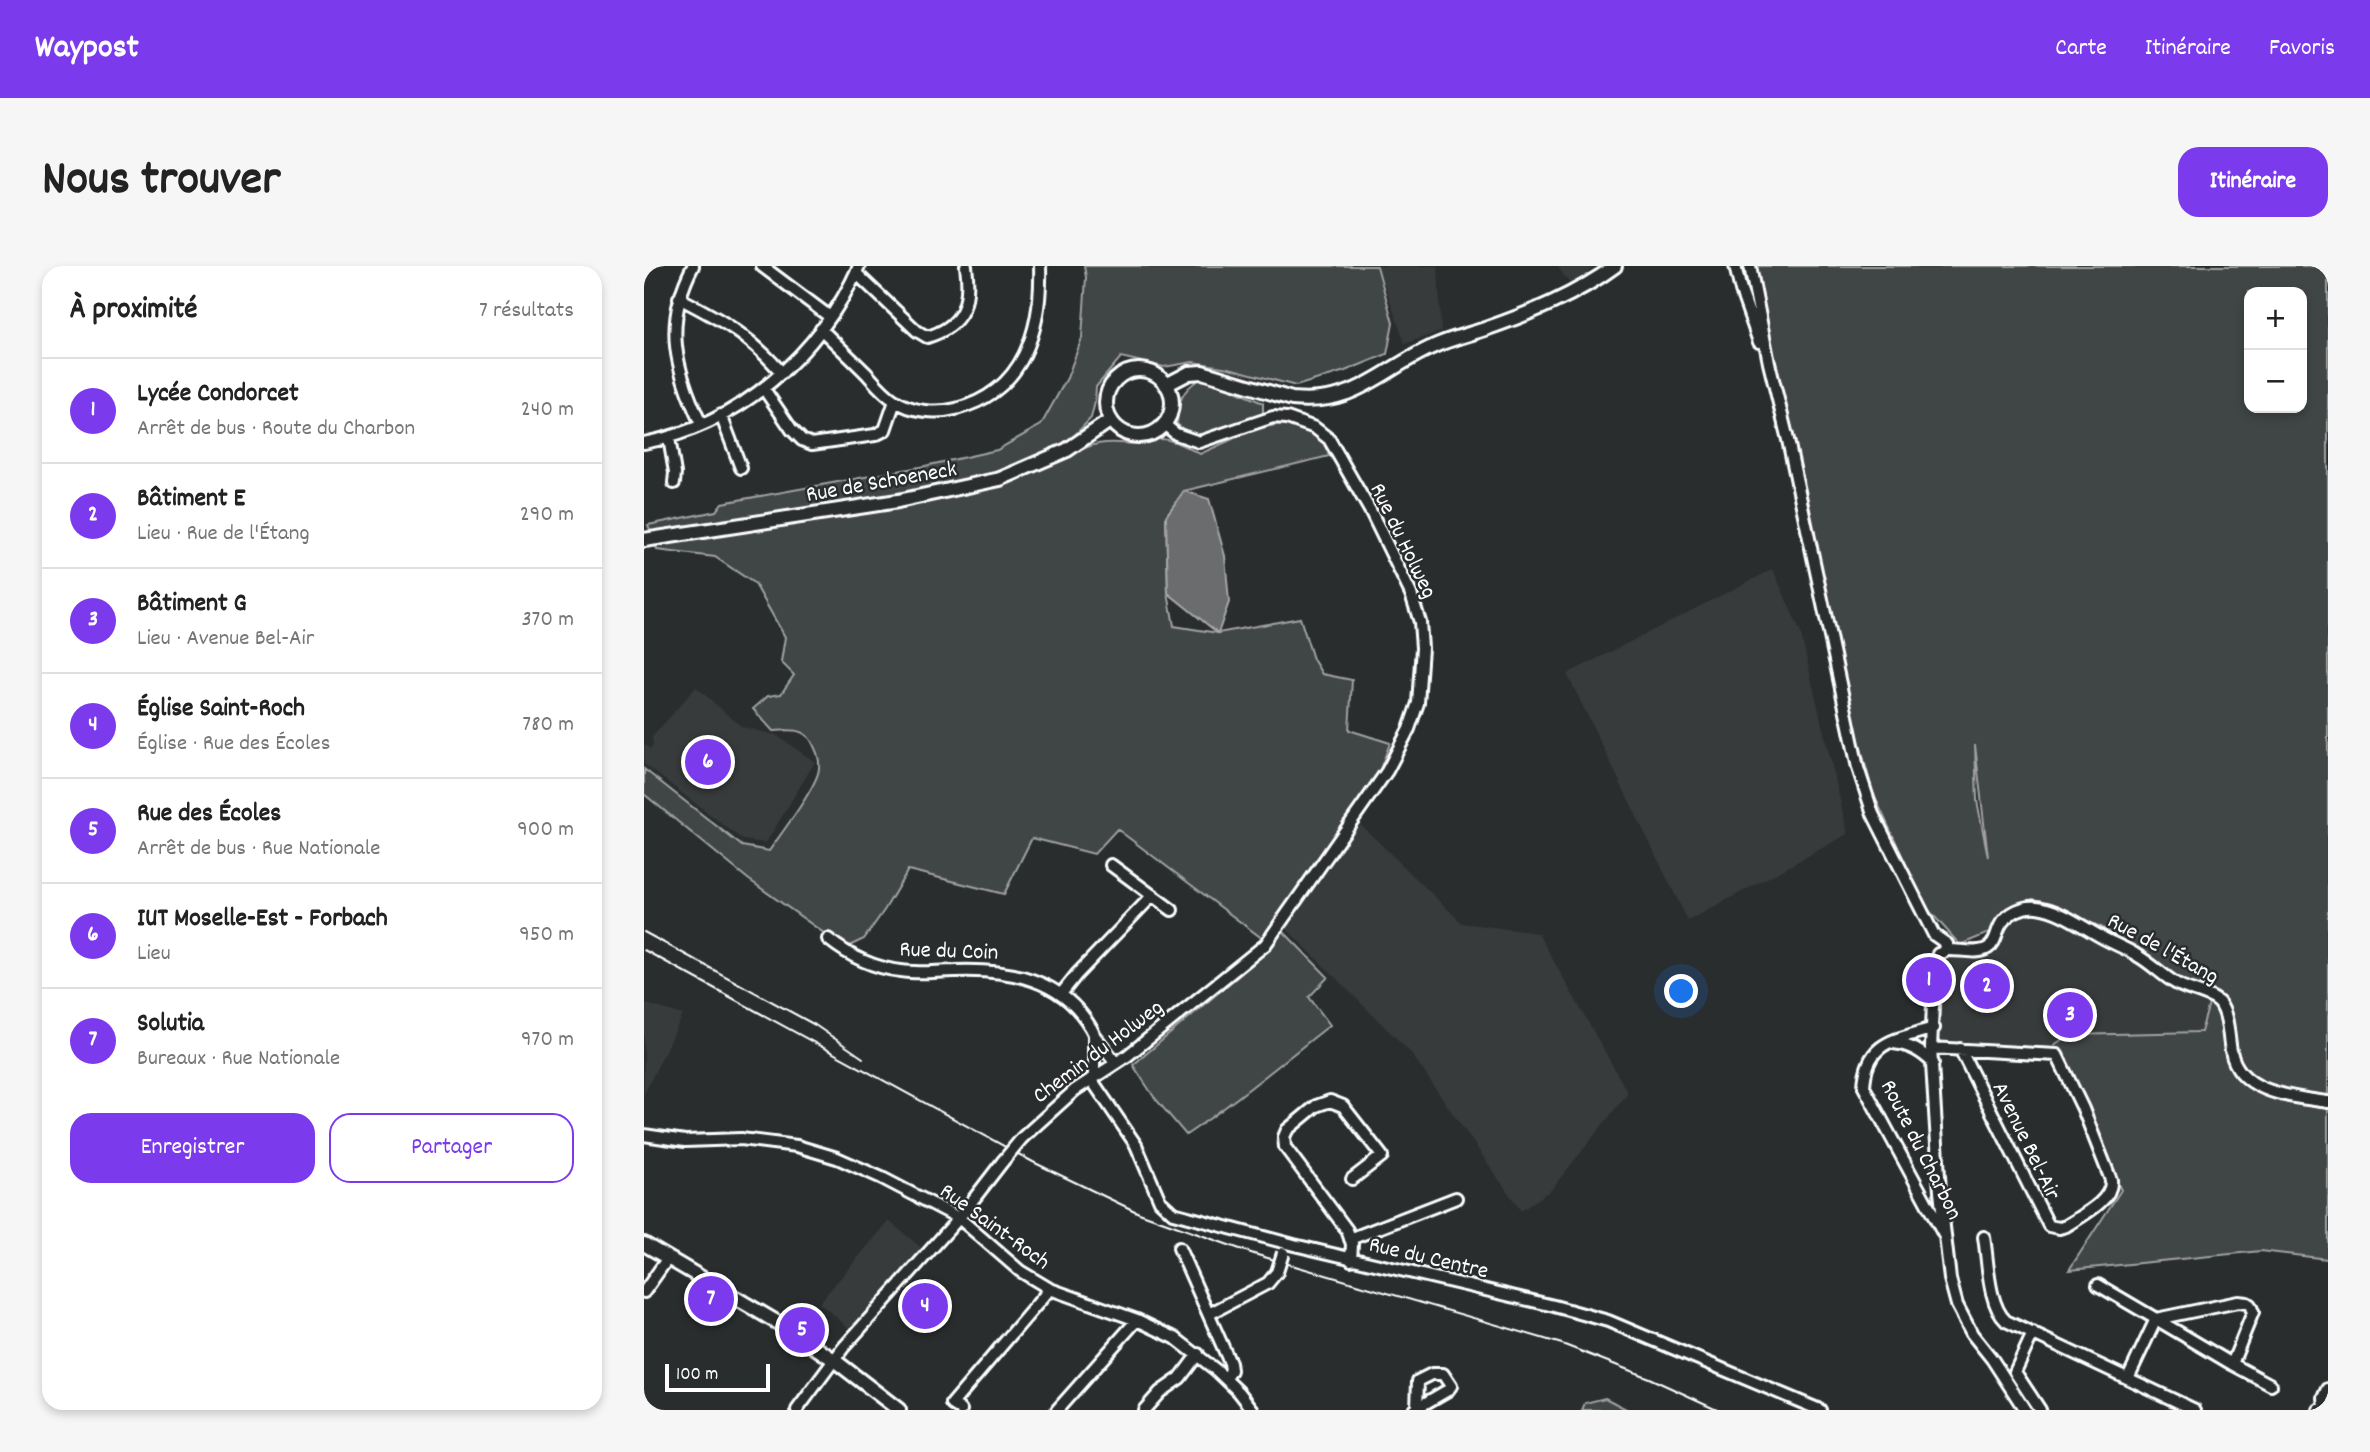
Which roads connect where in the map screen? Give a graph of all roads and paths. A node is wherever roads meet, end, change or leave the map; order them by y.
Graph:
1 (693, 266) edge
2 (966, 266) edge
3 (1040, 266) edge
4 (1615, 266) edge
5 (1735, 266) edge
6 (1750, 266) edge
7 (767, 267) edge
8 (858, 269) edge
9 (1606, 270) edge
10 (679, 298) junction
11 (830, 317) junction
12 (821, 329) junction
13 (1769, 363) junction
14 (782, 373) junction
15 (1166, 385) junction
16 (764, 389) junction
17 (895, 401) junction
18 (720, 415) junction
19 (1111, 420) junction
20 (701, 424) junction
21 (1164, 424) junction
22 (669, 438) junction
23 (644, 443) edge
24 (741, 468) dead end
25 (674, 483) dead end
26 (644, 540) edge
27 (1111, 865) dead end
28 (1153, 895) junction
29 (1172, 910) dead end
30 (1276, 930) joint
31 (828, 939) dead end
32 (1942, 952) junction
33 (1061, 994) junction
34 (1934, 1028) junction
35 (1094, 1034) junction
36 (1889, 1042) junction
37 (1931, 1048) junction
38 (1960, 1049) junction
39 (1116, 1063) junction
40 (1933, 1063) junction
41 (1092, 1078) junction
42 (2328, 1102) edge
43 (644, 1135) edge
44 (1352, 1179) dead end
45 (1940, 1192) junction
46 (1456, 1198) dead end
47 (1923, 1198) junction
48 (959, 1218) junction
49 (1984, 1237) dead end
50 (1350, 1239) junction
51 (1947, 1241) junction
52 (644, 1244) edge
53 (1179, 1248) dead end
54 (1284, 1248) junction
55 (668, 1258) junction
56 (1351, 1259) junction
57 (2098, 1285) dead end
58 (1050, 1289) junction
59 (644, 1292) edge
60 (1209, 1314) junction
61 (2156, 1319) junction
62 (1137, 1321) junction
63 (2033, 1333) junction
64 (1198, 1354) junction
65 (834, 1360) junction
66 (2232, 1364) junction
67 (2128, 1378) junction
68 (1226, 1379) junction
69 (2271, 1385) dead end
70 (2328, 1389) edge
71 (2175, 1406) edge
72 (2324, 1407) edge
73 (797, 1410) edge
74 (899, 1410) edge
75 (961, 1410) edge
76 (1057, 1410) edge
77 (1144, 1410) edge
78 (1253, 1410) edge
79 (1819, 1410) edge
80 (2025, 1410) edge
81 (2040, 1410) edge
82 (2195, 1410) edge

1 - 10 street
2 - 8 street
3 - 17 street
4 - 9 main road
5 - 13 street
6 - 13 street
7 - 11 street
8 - 11 street
9 - 15 main road
10 - 14 street
10 - 20 street
11 - 12 street
12 - 14 street
12 - 17 street
13 - 32 street, Route du Charbon
14 - 16 street
15 - 19 main road
15 - 21 main road
16 - 17 street
16 - 18 street
18 - 20 street
18 - 24 street
19 - 21 main road
19 - 26 main road, Rue de Schoeneck
20 - 22 street
21 - 30 street, Rue du Holweg
22 - 23 street
22 - 25 street
27 - 28 street
28 - 29 street
28 - 33 street
30 - 39 street, Chemin du Holweg
31 - 33 street, Rue du Coin
32 - 34 street, Route du Charbon
32 - 42 street, Rue de l'Étang
33 - 35 street, Rue du Coin
34 - 36 street, Route du Charbon
34 - 37 street, Route du Charbon
35 - 39 street, Rue du Coin
35 - 41 street
36 - 40 street, Route du Charbon
36 - 47 street, Route du Charbon
37 - 38 street, Avenue Bel-Air
37 - 40 street, Route du Charbon
38 - 38 street, Avenue Bel-Air
39 - 41 street, Chemin du Holweg
40 - 45 street, Route du Charbon
41 - 48 street, Chemin du Holweg, bridge
41 - 54 street, Rue du Centre
43 - 48 street, Rue Saint-Roch
44 - 50 street
45 - 47 street
45 - 51 street, Route du Charbon
46 - 50 street
47 - 51 street, Route du Charbon
48 - 58 street, Rue Saint-Roch
48 - 65 street, Chemin du Holweg
49 - 63 street
50 - 56 street
51 - 80 street, Route du Charbon
52 - 55 main road
53 - 60 street
54 - 56 street, Rue du Centre
54 - 60 street, bridge
55 - 59 street
55 - 65 main road
56 - 79 street, Rue du Centre
57 - 61 street
58 - 62 street, Rue Saint-Roch
58 - 75 street
60 - 68 street
61 - 66 street
61 - 66 street
61 - 67 street
62 - 64 street, Rue Saint-Roch
62 - 76 street
63 - 67 street
63 - 81 street
64 - 68 street, Rue Saint-Roch
64 - 77 street
65 - 73 street, Chemin du Holweg
65 - 74 main road
66 - 69 street
67 - 71 street
68 - 78 street, Rue Saint-Roch
70 - 72 street
71 - 82 street

